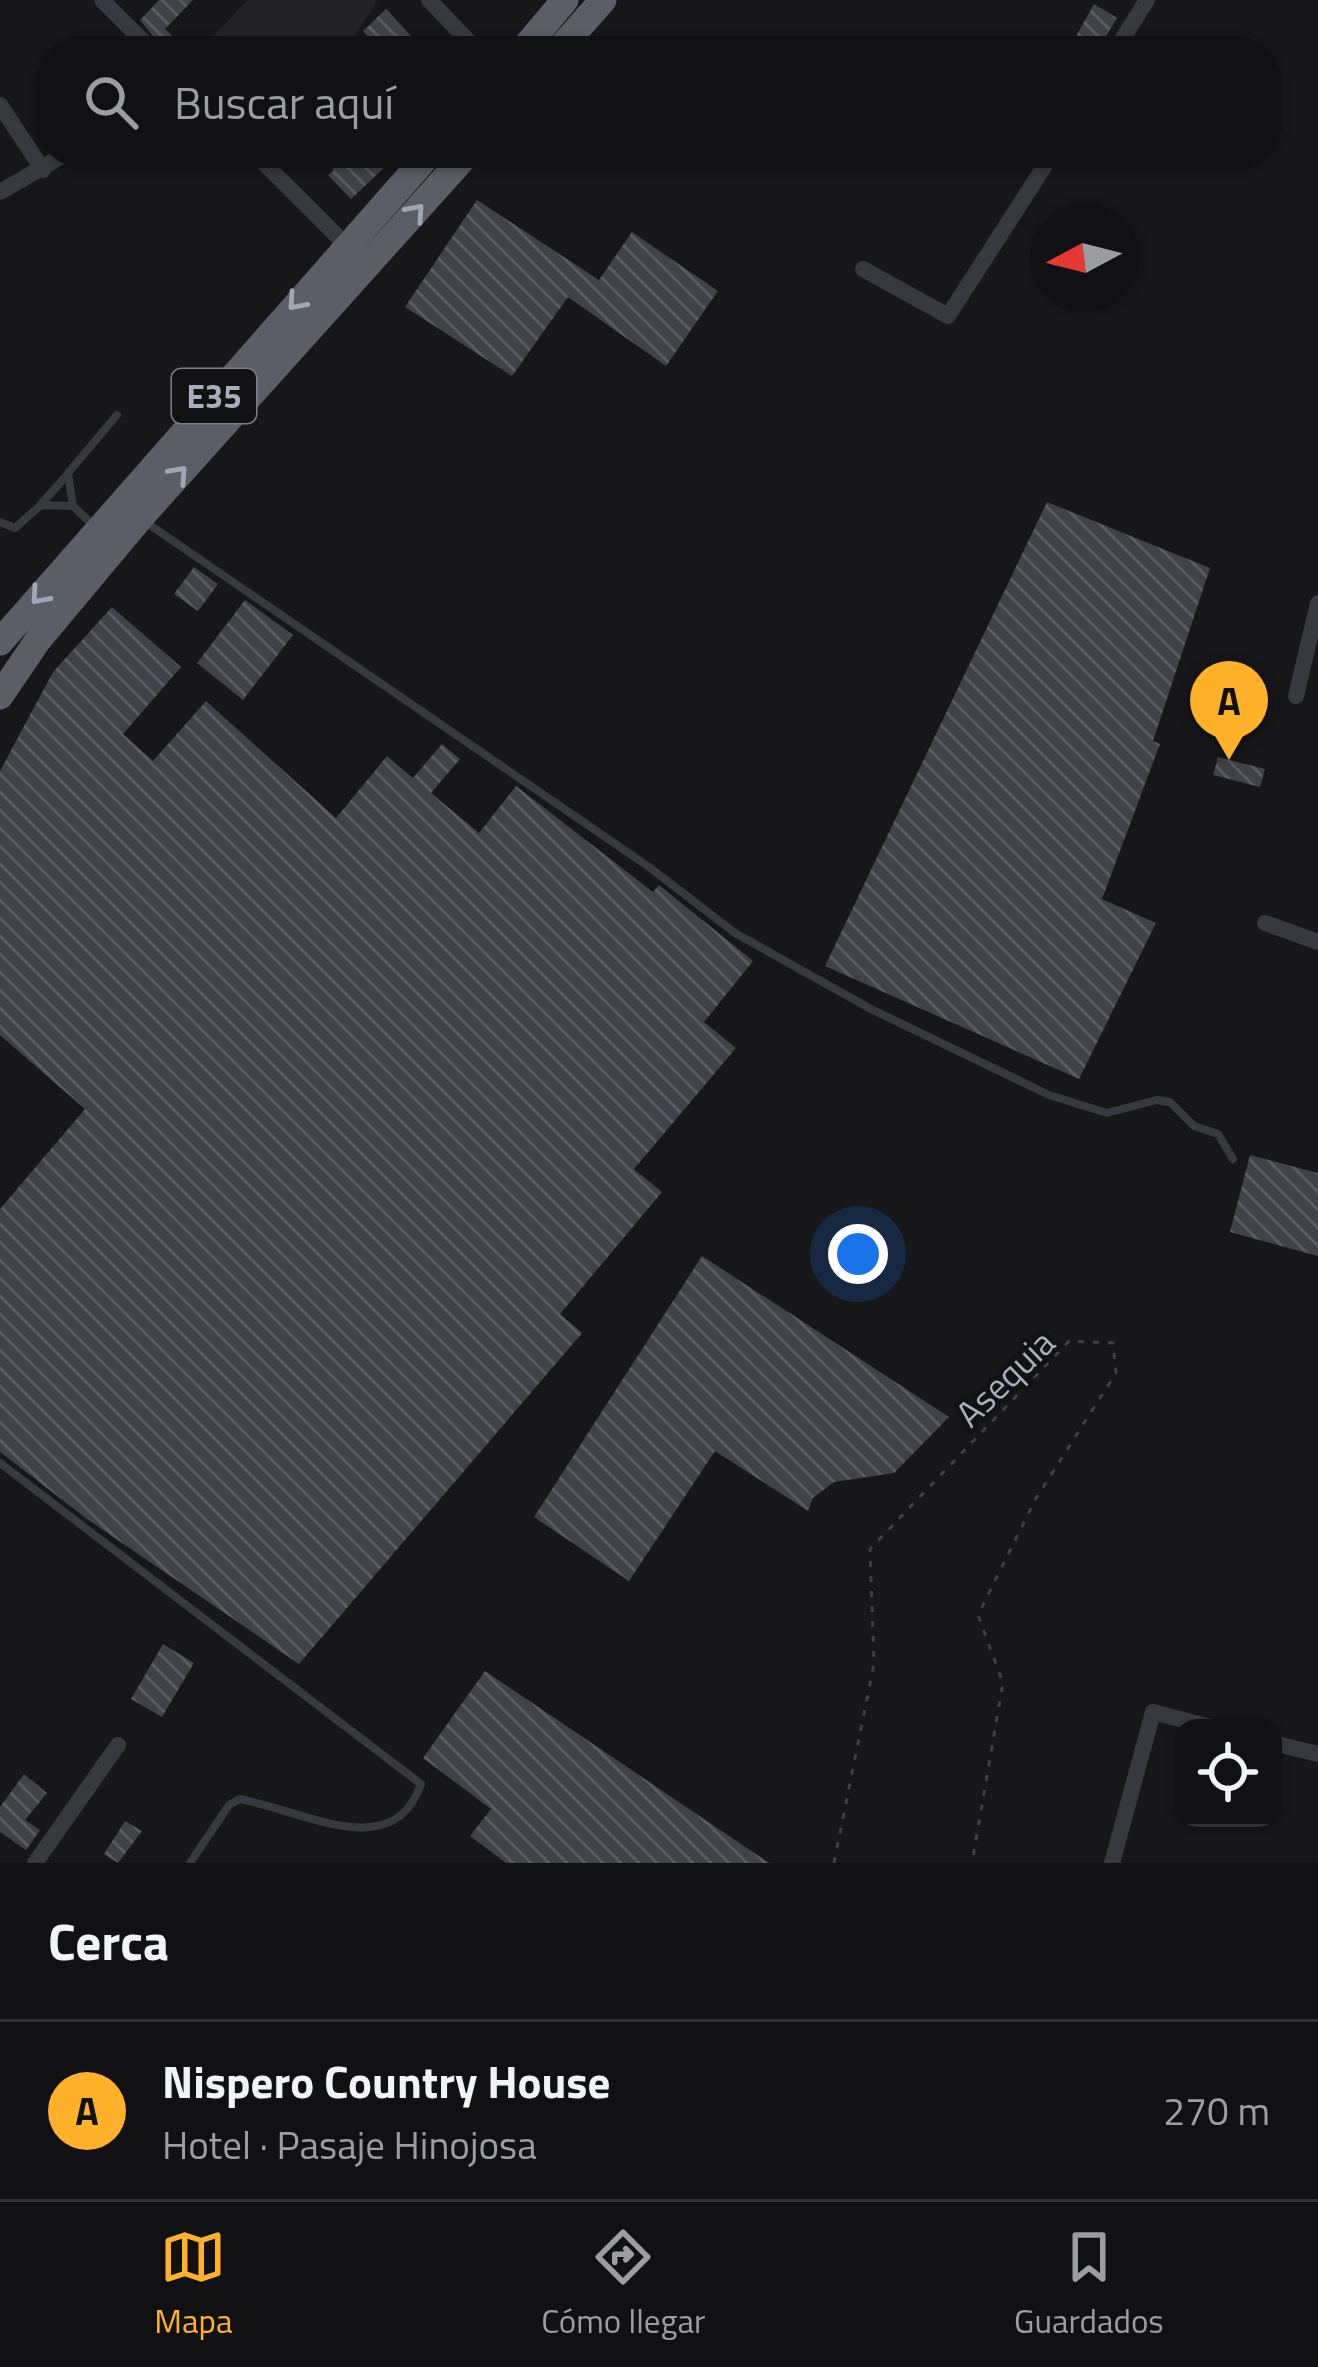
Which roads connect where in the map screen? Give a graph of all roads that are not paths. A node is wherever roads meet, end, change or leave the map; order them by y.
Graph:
1 (102, 0) edge
2 (429, 0) edge
3 (565, 0) edge
4 (603, 0) edge
5 (1147, 0) edge
6 (137, 36) edge
7 (464, 36) edge
8 (535, 36) edge
9 (571, 36) edge
10 (1124, 36) edge
11 (0, 105) edge
12 (36, 159) edge
13 (46, 168) edge
14 (269, 168) edge
15 (416, 168) edge
16 (455, 168) edge
17 (1043, 168) edge
18 (43, 170) joint
19 (0, 192) edge
20 (346, 245) junction
21 (863, 268) dead end
22 (117, 415) dead end
23 (68, 473) junction
24 (41, 505) junction
25 (73, 506) junction
26 (140, 518) junction
27 (0, 521) edge
28 (98, 529) junction
29 (1318, 603) edge
30 (2, 636) edge
31 (0, 696) edge
32 (1296, 696) dead end
33 (1265, 923) dead end
34 (1318, 942) edge
35 (1234, 1159) dead end
36 (0, 1462) edge
37 (1180, 1719) edge
38 (118, 1745) dead end
39 (1282, 1745) edge
40 (1318, 1754) edge
41 (398, 1833) dead end
42 (317, 1834) dead end
43 (35, 1863) edge
44 (190, 1863) edge
45 (1112, 1863) edge

1 - 6 street
2 - 7 street
3 - 8 highway
4 - 9 highway
5 - 10 street
11 - 12 street
13 - 18 street
14 - 20 street
15 - 20 highway, E35
26 -> 16 highway, E35
17 - 21 street
18 - 19 street
20 -> 28 highway, E35
22 - 23 lane
23 - 24 lane
23 - 25 lane
24 - 25 lane
24 - 27 lane
25 - 28 lane
26 - 31 highway, E35
26 - 35 lane
28 -> 30 highway, E35
29 - 32 street
33 - 34 street
36 - 41 lane
37 - 45 street
38 - 43 street
39 - 40 street
42 - 44 lane

